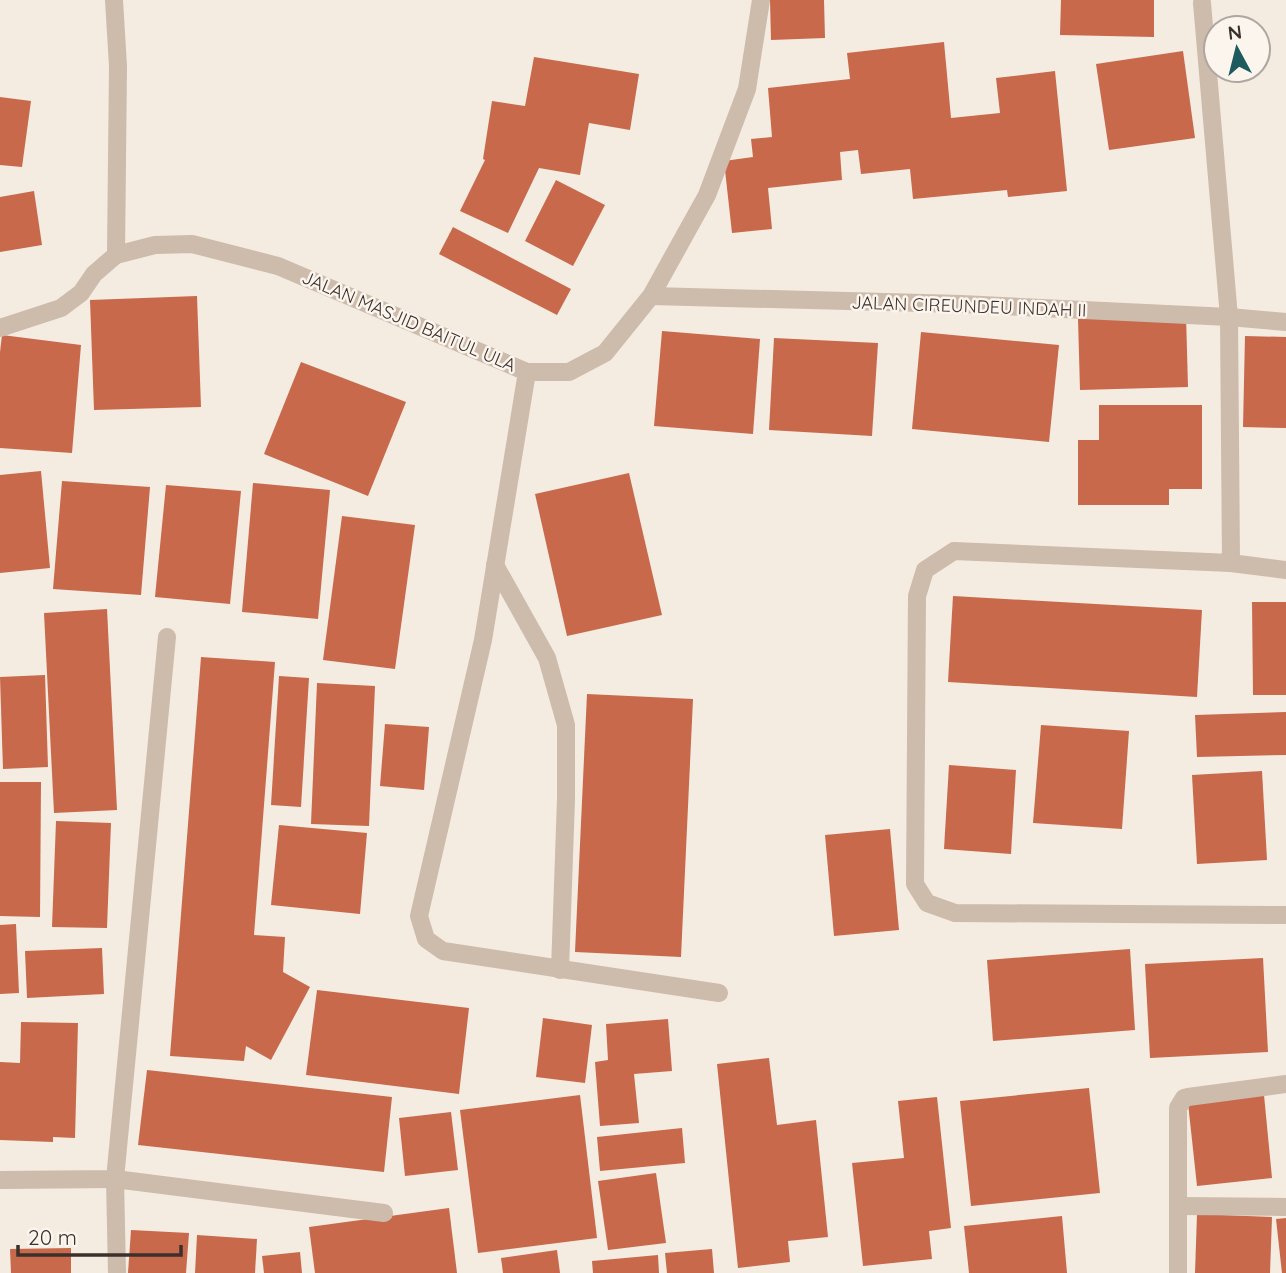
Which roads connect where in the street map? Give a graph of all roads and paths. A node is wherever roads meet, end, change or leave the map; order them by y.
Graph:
1 (114, 0) edge
2 (761, 0) edge
3 (1202, 4) dead end
4 (116, 255) junction
5 (651, 296) junction
6 (1229, 317) junction
7 (1286, 322) edge
8 (0, 328) edge
9 (527, 372) junction
10 (1231, 563) junction
11 (495, 565) junction
12 (1286, 570) edge
13 (167, 637) dead end
14 (1286, 915) edge
15 (560, 970) junction
16 (719, 993) dead end
17 (1286, 1084) edge
18 (115, 1179) junction
19 (0, 1180) edge
20 (1178, 1206) junction
21 (1286, 1207) edge
22 (384, 1213) dead end
23 (117, 1273) edge
24 (1178, 1273) edge

1 - 4 street
2 - 5 street, JALAN MASJID BAITUL ULA
3 - 6 street
4 - 8 street, JALAN MASJID BAITUL ULA
4 - 9 street, JALAN MASJID BAITUL ULA
5 - 6 street, JALAN CIREUNDEU INDAH II
5 - 9 street, JALAN MASJID BAITUL ULA
6 - 7 street, JALAN CIREUNDEU INDAH II
6 - 10 street
9 - 11 street
10 - 12 street
10 - 14 street
11 - 15 street
11 - 15 street
13 - 18 street
15 - 16 street
17 - 20 street
18 - 19 street
18 - 22 street
18 - 23 street
20 - 21 street
20 - 24 street

